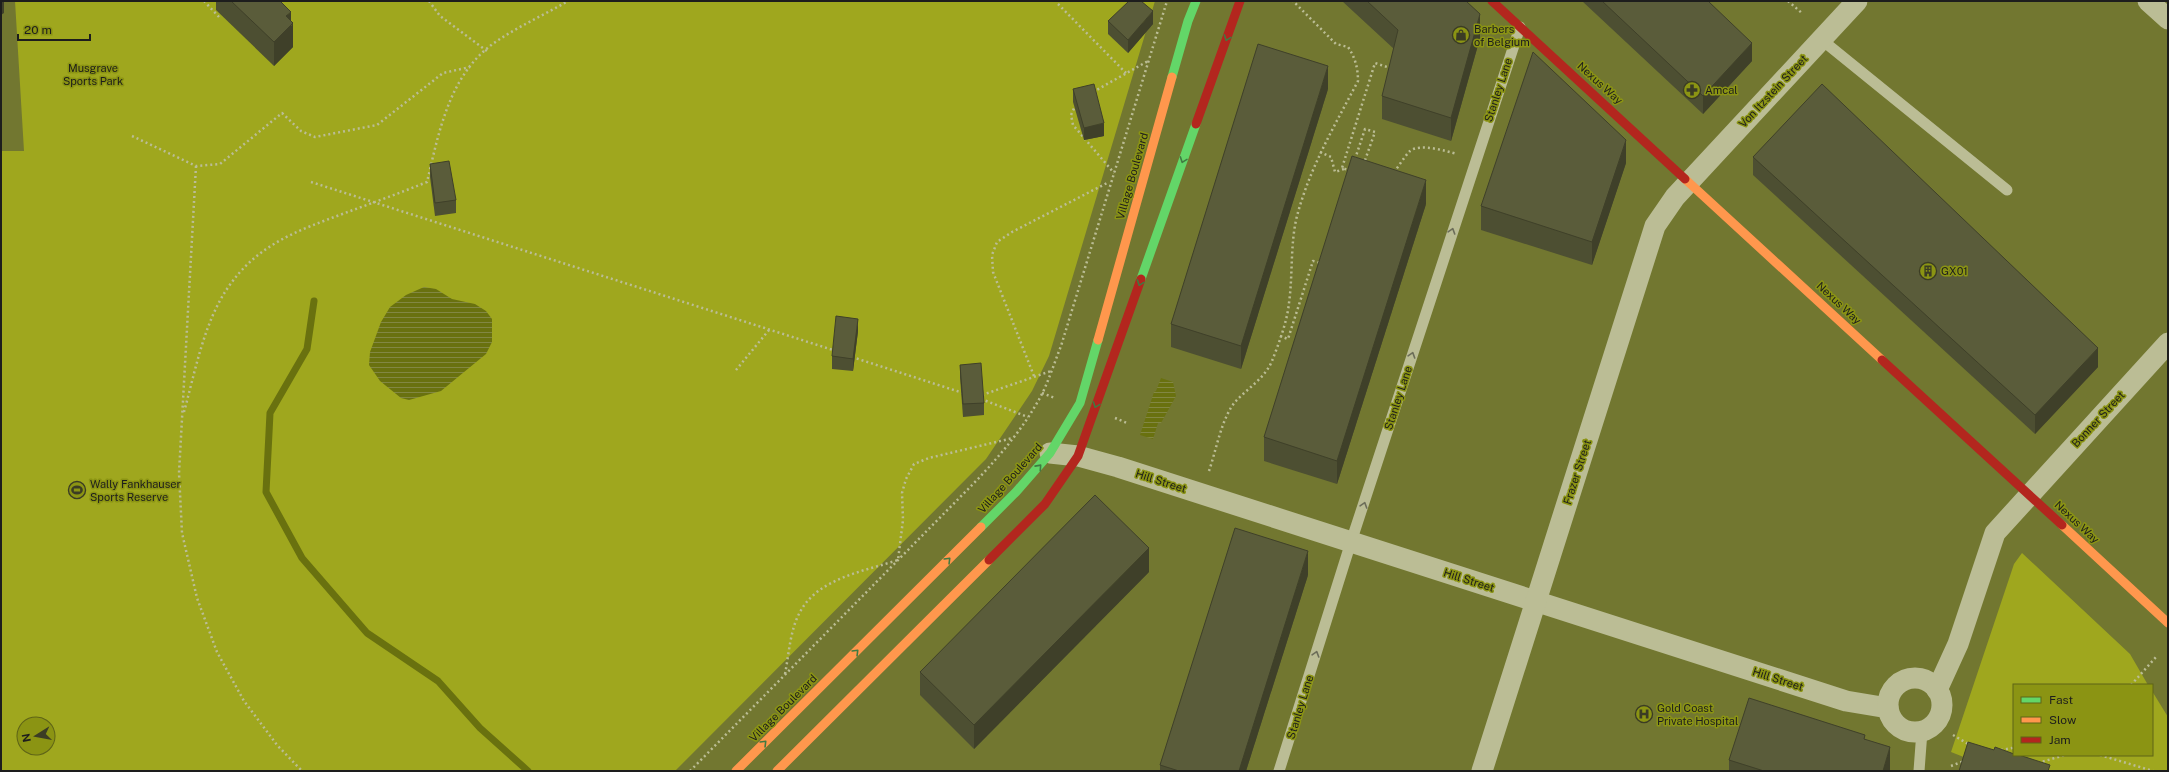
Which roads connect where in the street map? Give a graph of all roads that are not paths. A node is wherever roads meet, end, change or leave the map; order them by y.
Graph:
1 (1196, 1) edge
2 (1240, 1) edge
3 (1492, 1) edge
4 (1857, 1) edge
5 (2148, 1) edge
6 (2168, 19) edge
7 (1520, 27) junction
8 (1822, 40) junction
9 (1690, 182) junction
10 (2007, 190) dead end
11 (2168, 343) edge
12 (1050, 453) junction
13 (1078, 456) junction
14 (2029, 494) junction
15 (1351, 542) junction
16 (1536, 601) junction
17 (2168, 623) edge
18 (1937, 690) junction
19 (1888, 708) junction
20 (1922, 731) junction
21 (736, 771) edge
22 (777, 771) edge
23 (1280, 771) edge
24 (1482, 771) edge
25 (1919, 771) edge

1 - 12 street, Village Boulevard
2 -> 13 street
3 - 7 street, Nexus Way
4 - 8 street, Von Itzstein Street
5 - 6 street
7 - 9 street, Nexus Way
15 -> 7 lane, Stanley Lane
8 - 9 street, Von Itzstein Street
8 - 10 lane
9 - 14 street, Nexus Way
9 - 16 street, Frazer Street
11 - 14 street, Bonner Street
12 - 13 street, Hill Street
21 -> 12 street, Village Boulevard
13 - 15 street, Hill Street
13 - 22 street
14 - 17 street, Nexus Way
14 - 18 street
15 - 16 street, Hill Street
23 -> 15 lane, Stanley Lane
16 - 19 street, Hill Street
16 - 24 street, Frazer Street
18 - 19 street
18 - 20 street
19 - 20 street
20 - 25 lane

